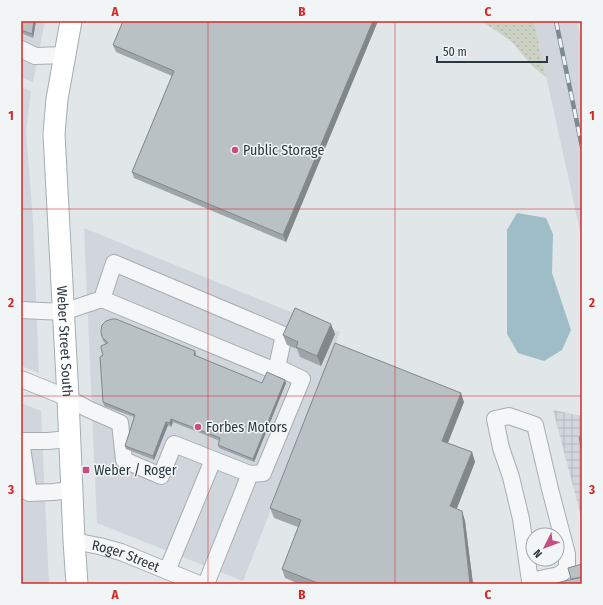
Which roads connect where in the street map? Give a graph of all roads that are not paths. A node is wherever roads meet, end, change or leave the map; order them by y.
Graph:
1 (71, 21) edge
2 (21, 49) edge
3 (65, 55) junction
4 (102, 299) junction
5 (21, 310) edge
6 (63, 312) junction
7 (277, 367) junction
8 (21, 378) edge
9 (68, 398) junction
10 (69, 439) junction
11 (21, 441) edge
12 (212, 460) junction
13 (250, 474) junction
14 (72, 490) junction
15 (74, 541) junction
16 (167, 571) junction
17 (530, 582) edge
18 (77, 584) edge
19 (199, 584) edge
20 (206, 584) edge

1 - 3 main road, Weber Street South
2 - 3 street
3 - 6 main road, Weber Street South
4 - 6 street
4 - 7 street
4 - 7 street
5 - 6 street
6 - 9 main road, Weber Street South
7 - 13 street
8 - 9 street
9 - 10 main road, Weber Street South
9 - 12 street
10 - 11 street
10 - 14 main road, Weber Street South
11 - 14 street
12 - 13 street
12 - 16 street
13 - 20 street
14 - 15 main road, Weber Street South
15 - 16 street, Roger Street
15 - 18 main road, Weber Street South
16 - 19 street, Roger Street
17 - 17 street

